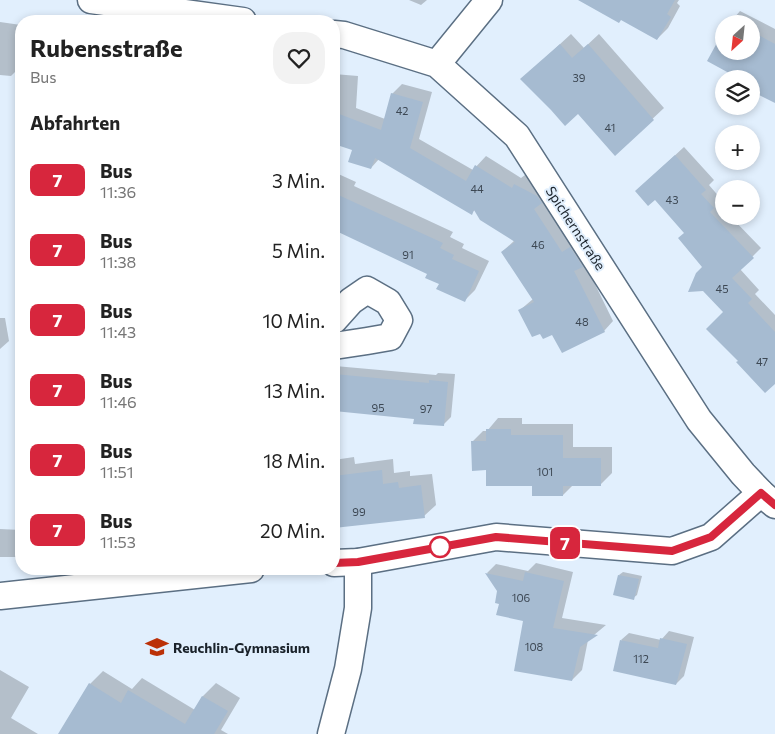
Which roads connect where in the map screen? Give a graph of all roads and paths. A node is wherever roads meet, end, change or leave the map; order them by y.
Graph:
1 (91, 0) edge
2 (489, 0) edge
3 (200, 15) edge
4 (340, 35) edge
5 (437, 64) junction
6 (340, 313) edge
7 (340, 345) edge
8 (768, 499) edge
9 (346, 562) edge
10 (195, 575) edge
11 (0, 596) edge
12 (331, 734) edge

1 - 3 street
2 - 5 street
4 - 5 street, Spichernstraße
5 - 8 street, Spichernstraße
6 - 7 street
8 - 9 street
9 - 12 street
10 - 11 street

